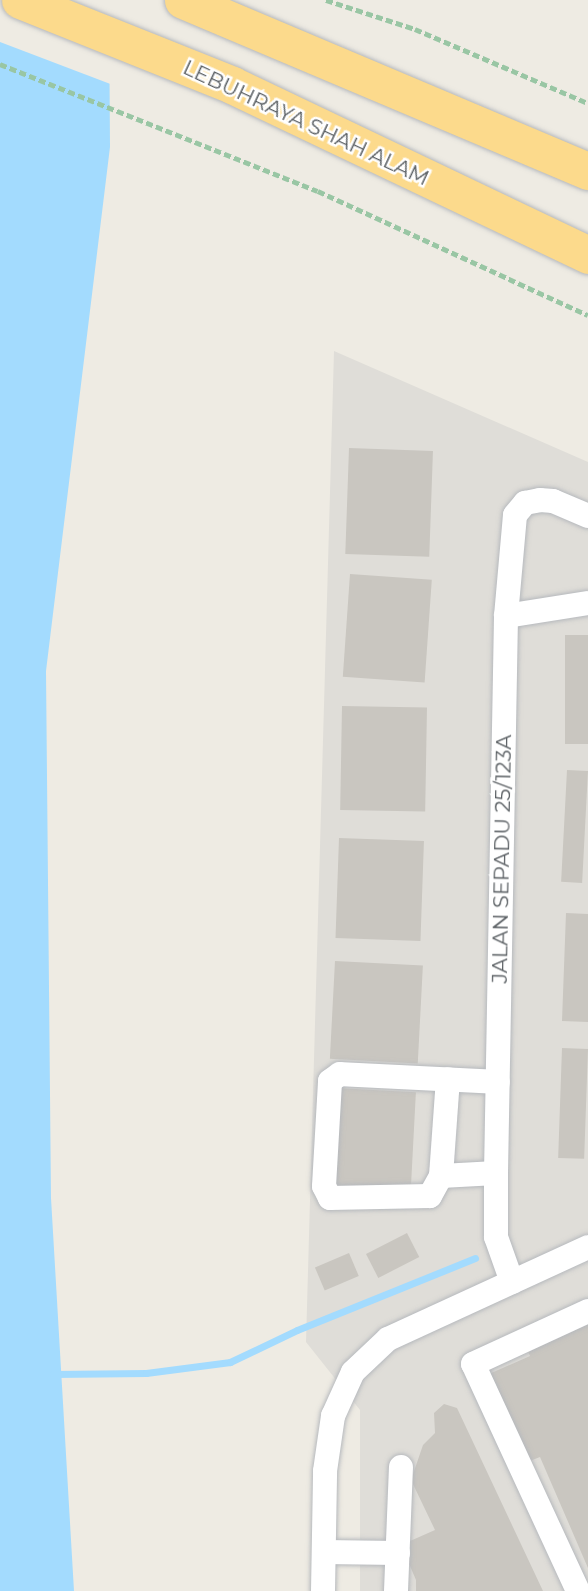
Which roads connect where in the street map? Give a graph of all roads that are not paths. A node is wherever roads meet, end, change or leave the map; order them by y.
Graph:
1 (20, 0) edge
2 (183, 0) edge
3 (588, 171) edge
4 (588, 255) edge
5 (588, 516) edge
6 (588, 603) edge
7 (506, 616) junction
8 (448, 1079) junction
9 (498, 1082) junction
10 (496, 1173) junction
11 (441, 1176) junction
12 (588, 1247) edge
13 (512, 1282) junction
14 (588, 1311) edge
15 (401, 1467) dead end
16 (324, 1552) junction
17 (398, 1553) junction
18 (323, 1591) edge
19 (396, 1591) edge
20 (578, 1591) edge

1 - 4 highway, LEBUHRAYA SHAH ALAM
2 - 3 highway
5 - 7 street, JALAN SEPADU 25/123A
6 - 7 street
7 - 9 street, JALAN SEPADU 25/123A
8 - 9 street
8 - 11 street
8 - 11 street
9 - 10 street, JALAN SEPADU 25/123A
10 - 11 street
10 - 13 street, JALAN SEPADU 25/123A
12 - 13 street
13 - 16 street
14 - 20 street
15 - 17 street
16 - 17 street
16 - 18 street
17 - 19 street

